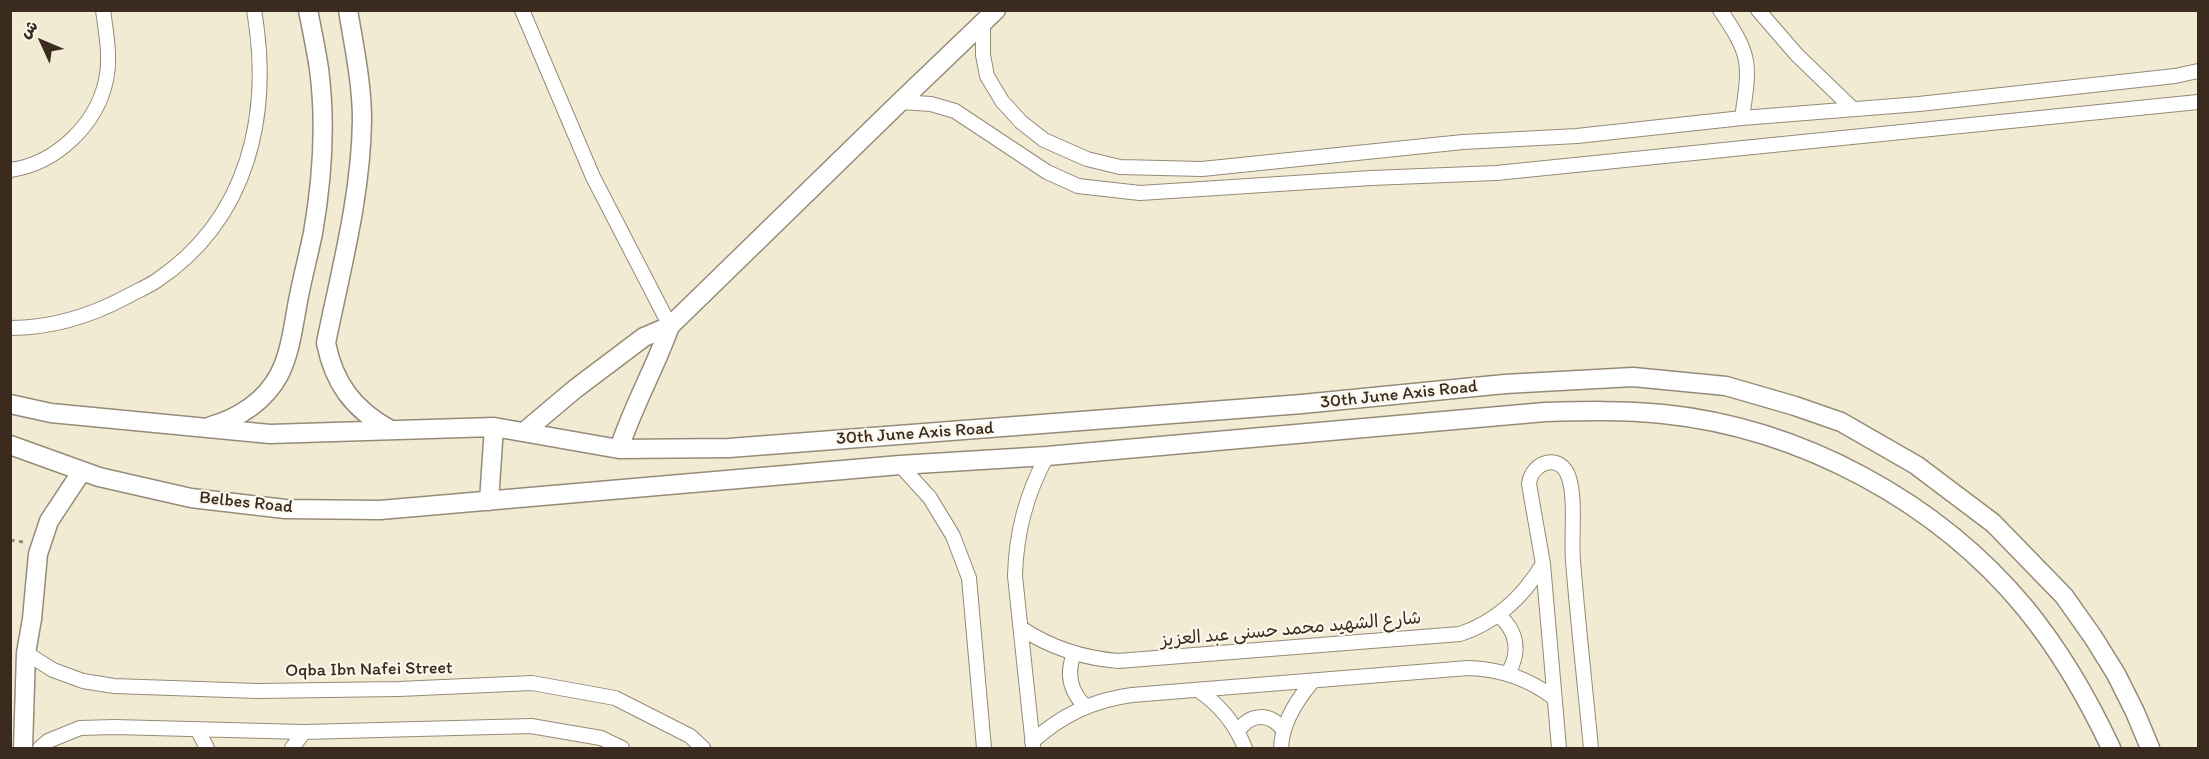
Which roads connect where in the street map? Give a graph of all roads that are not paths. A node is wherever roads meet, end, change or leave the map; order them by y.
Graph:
1 (103, 10) edge
2 (254, 10) edge
3 (308, 10) edge
4 (348, 10) edge
5 (522, 10) edge
6 (1720, 10) edge
7 (1758, 10) edge
8 (990, 17) edge
9 (2199, 71) edge
10 (1989, 96) junction
11 (900, 102) junction
12 (2199, 102) edge
13 (1853, 109) junction
14 (1742, 118) junction
15 (1991, 122) junction
16 (1639, 144) junction
17 (10, 170) edge
18 (670, 326) junction
19 (10, 328) edge
20 (10, 404) edge
21 (494, 427) junction
22 (202, 428) junction
23 (389, 429) junction
24 (524, 432) junction
25 (10, 445) edge
26 (619, 449) junction
27 (1047, 456) junction
28 (900, 465) junction
29 (82, 471) junction
30 (489, 501) junction
31 (1543, 564) junction
32 (1498, 615) junction
33 (1021, 628) junction
34 (26, 653) junction
35 (1074, 654) junction
36 (1508, 673) junction
37 (1312, 682) junction
38 (1198, 690) junction
39 (1554, 698) junction
40 (1086, 706) junction
41 (197, 729) junction
42 (1283, 730) junction
43 (304, 732) junction
44 (1238, 732) junction
45 (1033, 745) edge
46 (23, 748) edge
47 (40, 748) edge
48 (207, 748) edge
49 (292, 748) edge
50 (622, 748) edge
51 (703, 748) edge
52 (984, 748) edge
53 (1245, 748) edge
54 (1281, 748) edge
55 (1559, 748) edge
56 (1592, 748) edge
57 (2111, 748) edge
58 (2150, 748) edge

1 - 17 street
2 - 19 street
3 - 22 street
4 - 23 street
5 - 18 street
6 - 14 street
7 - 13 street
8 - 11 street
8 - 16 street
9 - 10 street
10 - 13 street
10 - 15 street
11 - 16 street
11 - 18 street
12 - 15 street
13 - 14 street
14 - 16 street
15 - 16 street
18 - 24 street
18 - 26 street
20 - 22 street
21 - 23 street
21 - 24 street, 30th June Axis Road
21 - 30 street
22 - 23 street
24 - 26 street, 30th June Axis Road
25 - 29 street, Belbes Road
26 - 58 street, 30th June Axis Road
27 - 28 street, 30th June Axis Road
27 - 33 street
27 - 57 street, 30th June Axis Road
28 - 30 street, 30th June Axis Road
28 - 52 street
29 - 30 street, Belbes Road
29 - 34 street
31 - 32 street, شارع الشهيد محمد حسنى عبد العزيز
31 - 39 street
31 - 56 street
32 - 35 street, شارع الشهيد محمد حسنى عبد العزيز
32 - 36 street
33 - 35 street, شارع الشهيد محمد حسنى عبد العزيز
33 - 45 street
34 - 46 street
34 - 51 street, Oqba Ibn Nafei Street
35 - 40 street
36 - 37 street
36 - 39 street
37 - 38 street
37 - 42 street
38 - 40 street
38 - 44 street
39 - 55 street
40 - 45 street
41 - 43 street
41 - 47 street
41 - 48 street
42 - 44 street
42 - 54 street
43 - 49 street
43 - 50 street
44 - 53 street

